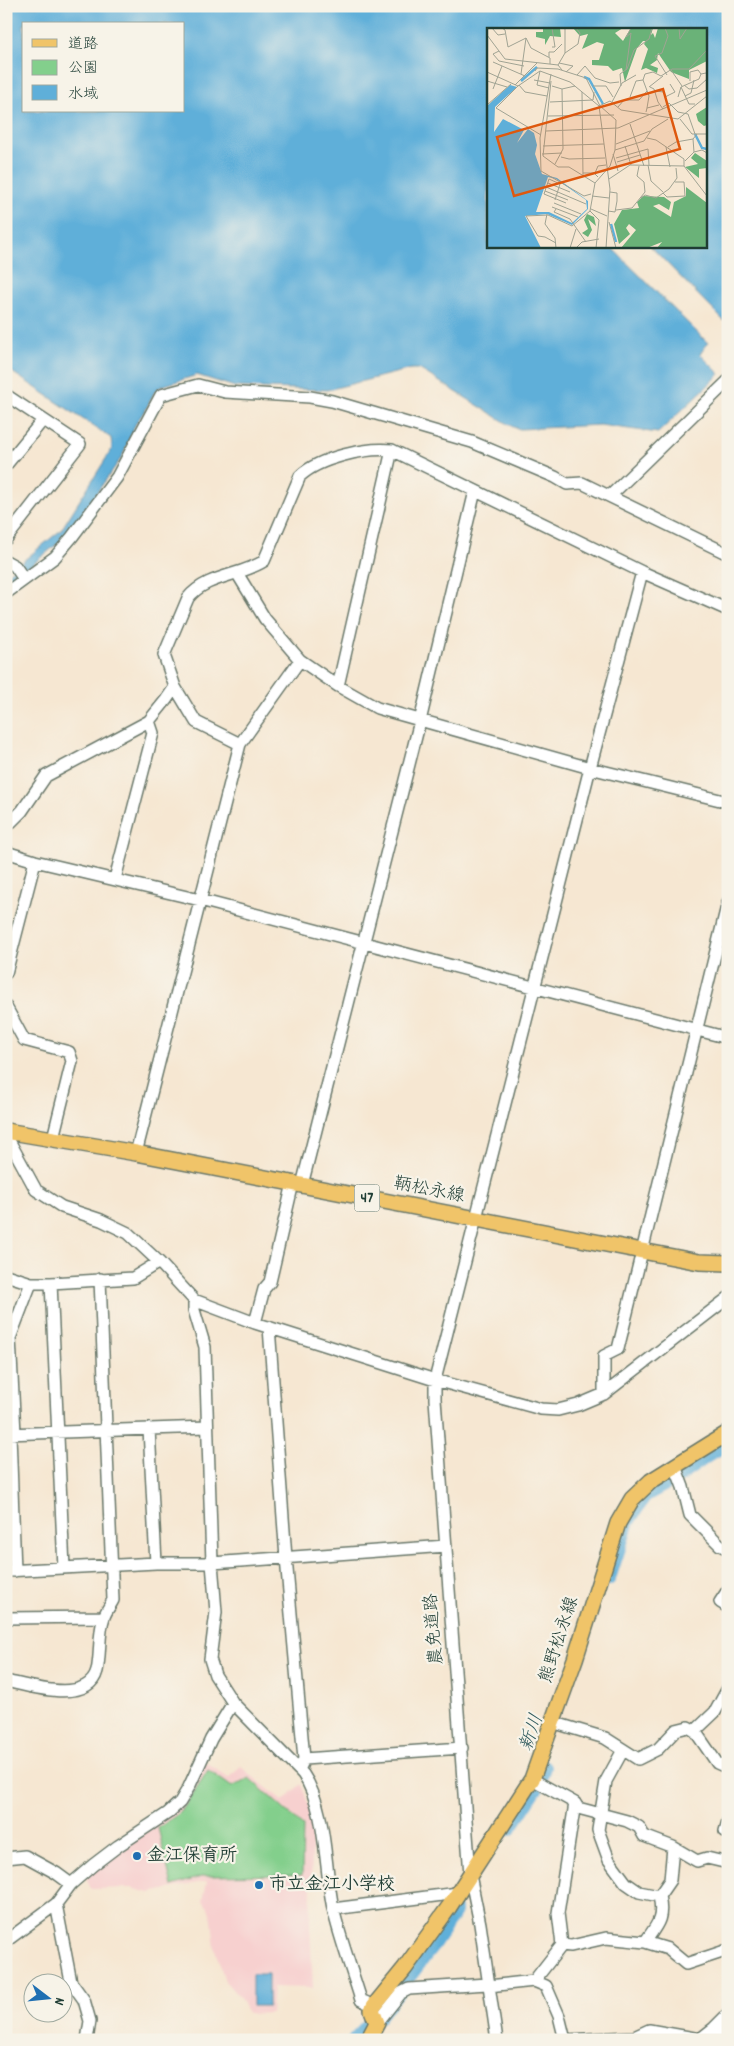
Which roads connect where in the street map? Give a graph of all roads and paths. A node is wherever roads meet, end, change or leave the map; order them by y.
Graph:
1 (728, 381) edge
2 (6, 395) edge
3 (43, 420) junction
4 (392, 450) junction
5 (6, 465) edge
6 (475, 491) junction
7 (610, 496) junction
8 (6, 539) edge
9 (728, 554) edge
10 (16, 570) edge
11 (238, 572) junction
12 (642, 572) junction
13 (6, 593) edge
14 (728, 610) edge
15 (300, 660) junction
16 (338, 686) junction
17 (175, 687) junction
18 (148, 720) junction
19 (420, 721) junction
20 (240, 744) junction
21 (590, 768) junction
22 (728, 802) edge
23 (6, 827) edge
24 (6, 852) edge
25 (35, 861) junction
26 (115, 879) junction
27 (200, 900) junction
28 (728, 902) edge
29 (364, 942) junction
30 (6, 973) edge
31 (533, 988) junction
32 (6, 1007) edge
33 (695, 1029) junction
34 (728, 1038) edge
35 (6, 1133) edge
36 (53, 1138) junction
37 (136, 1154) junction
38 (297, 1184) junction
39 (476, 1219) junction
40 (643, 1251) junction
41 (159, 1262) junction
42 (728, 1263) edge
43 (6, 1275) edge
44 (100, 1280) junction
45 (30, 1283) junction
46 (51, 1283) junction
47 (728, 1298) edge
48 (194, 1300) junction
49 (255, 1323) junction
50 (269, 1327) junction
51 (436, 1380) junction
52 (604, 1394) junction
53 (207, 1427) junction
54 (150, 1429) junction
55 (106, 1430) junction
56 (58, 1432) junction
57 (728, 1433) edge
58 (11, 1434) edge
59 (675, 1466) junction
60 (446, 1546) junction
61 (728, 1549) edge
62 (286, 1558) junction
63 (156, 1563) junction
64 (212, 1563) junction
65 (112, 1565) junction
66 (64, 1568) junction
67 (11, 1571) edge
68 (728, 1590) edge
69 (728, 1607) edge
70 (104, 1617) junction
71 (6, 1618) edge
72 (6, 1681) edge
73 (728, 1688) edge
74 (233, 1703) junction
75 (559, 1724) junction
76 (695, 1731) junction
77 (462, 1748) junction
78 (623, 1750) junction
79 (304, 1759) junction
80 (728, 1768) edge
81 (299, 1770) junction
82 (537, 1781) junction
83 (575, 1803) junction
84 (600, 1814) junction
85 (728, 1821) edge
86 (728, 1833) edge
87 (673, 1847) junction
88 (6, 1858) edge
89 (728, 1863) edge
90 (470, 1877) junction
91 (71, 1884) junction
92 (466, 1893) junction
93 (659, 1896) junction
94 (56, 1904) junction
95 (333, 1909) junction
96 (6, 1942) edge
97 (645, 1942) junction
98 (562, 1945) junction
99 (728, 1950) edge
100 (534, 1981) junction
101 (488, 1985) junction
102 (728, 2014) edge
103 (375, 2016) junction
104 (714, 2028) junction
105 (634, 2039) edge
106 (87, 2040) edge
107 (368, 2040) edge
108 (497, 2040) edge
109 (565, 2040) edge
110 (727, 2040) edge

1 - 7 street
2 - 3 street
3 - 5 street
3 - 8 street
4 - 6 street
4 - 11 street
4 - 16 street
6 - 12 street
6 - 19 street
7 - 9 street
7 - 10 street
10 - 13 street
11 - 15 street
11 - 17 street
12 - 14 street
12 - 21 street, 農免道路
15 - 16 street
15 - 20 street
16 - 19 street
17 - 18 street
17 - 20 street
18 - 23 street
18 - 26 street
19 - 21 street
19 - 29 street
20 - 27 street
21 - 22 street
21 - 31 street, 農免道路
24 - 25 street
25 - 26 street
25 - 30 street
26 - 27 street
27 - 29 street
27 - 37 street
28 - 33 street
29 - 31 street
29 - 38 street
31 - 33 street
31 - 39 street, 農免道路
32 - 36 street
33 - 34 street
33 - 40 street
35 - 36 main road, 鞆松永線 / 47
35 - 41 street
36 - 37 main road, 鞆松永線 / 47
37 - 38 main road, 鞆松永線 / 47
38 - 39 main road, 鞆松永線 / 47
38 - 49 street
39 - 40 main road, 鞆松永線 / 47
39 - 51 street, 農免道路
40 - 42 main road, 鞆松永線 / 47
40 - 52 street
41 - 44 street
41 - 48 street
43 - 45 street
44 - 46 street
44 - 55 street
45 - 46 street
45 - 58 street
46 - 56 street
47 - 52 street
48 - 49 street
48 - 53 street
49 - 50 street
50 - 51 street
50 - 62 street
51 - 52 street
51 - 60 street, 農免道路
53 - 54 street
53 - 64 street
54 - 55 street
54 - 63 street
55 - 56 street
55 - 65 street
56 - 58 street
56 - 66 street
57 - 59 main road, 熊野松永線
58 - 67 street
59 - 61 street
59 - 75 main road, 熊野松永線
60 - 62 street
60 - 77 street, 農免道路
62 - 64 street
62 - 79 street
63 - 64 street
63 - 65 street
64 - 74 street
65 - 66 street
65 - 70 street
66 - 67 street
68 - 69 street
70 - 71 street
70 - 72 street
73 - 76 street
74 - 81 street
74 - 91 street
75 - 78 street
75 - 82 main road, 熊野松永線
76 - 78 street
76 - 80 street
77 - 79 street
77 - 90 street, 農免道路
78 - 84 street
79 - 81 street
81 - 95 street
82 - 83 street
82 - 90 main road, 熊野松永線
83 - 84 street
83 - 98 street
84 - 87 street
84 - 93 street
85 - 86 street
87 - 89 street
87 - 93 street
88 - 91 street
90 - 92 main road, 熊野松永線
91 - 94 street
92 - 95 street
92 - 101 street
92 - 103 main road, 熊野松永線
93 - 97 street
94 - 96 street
94 - 106 street
95 - 103 street
97 - 98 street
97 - 99 street
98 - 100 street
100 - 101 street
100 - 109 street
101 - 103 street
101 - 108 street
102 - 104 street
103 - 107 main road, 熊野松永線
104 - 105 street
104 - 110 street
105 - 109 street

